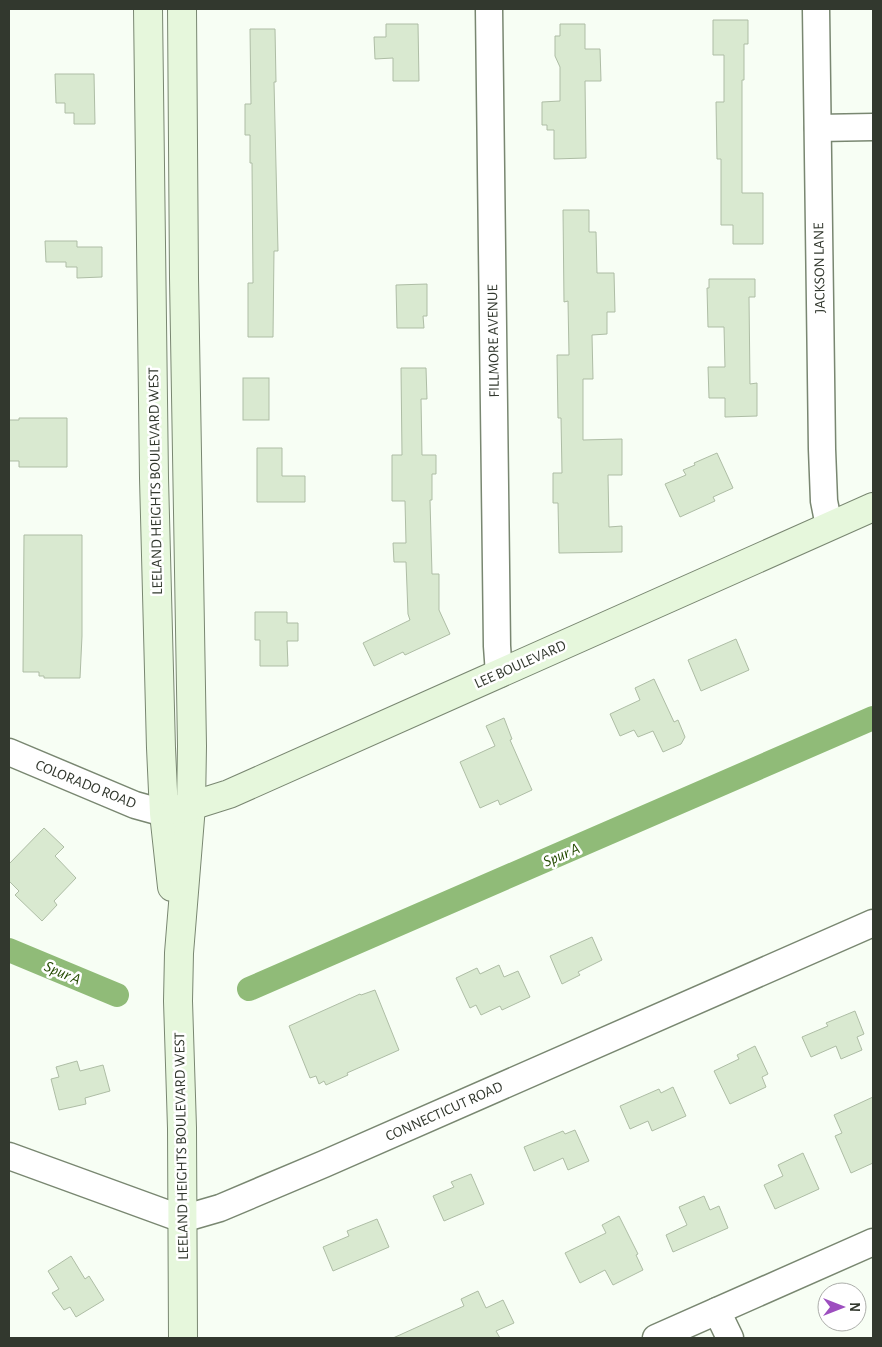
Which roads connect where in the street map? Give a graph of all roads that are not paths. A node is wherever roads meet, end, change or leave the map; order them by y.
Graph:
1 (148, 9) edge
2 (182, 9) edge
3 (489, 9) edge
4 (816, 9) edge
5 (873, 127) edge
6 (818, 128) junction
7 (873, 506) edge
8 (829, 526) junction
9 (499, 674) junction
10 (9, 752) edge
11 (191, 806) junction
12 (164, 812) junction
13 (873, 923) edge
14 (179, 953) junction
15 (9, 1156) edge
16 (182, 1219) junction
17 (873, 1242) edge
18 (717, 1311) junction
19 (183, 1338) edge
20 (656, 1338) edge
21 (730, 1338) edge

1 - 12 main road, LEELAND HEIGHTS BOULEVARD WEST
2 - 11 main road, LEELAND HEIGHTS BOULEVARD WEST
3 - 9 street, FILLMORE AVENUE
4 - 6 street, JACKSON LANE
5 - 6 street
6 - 8 street, JACKSON LANE
7 - 8 main road, LEE BOULEVARD
8 - 9 main road, LEE BOULEVARD
9 - 11 main road, LEE BOULEVARD
10 - 12 street, COLORADO ROAD
11 - 12 main road, LEE BOULEVARD
11 - 14 main road, LEELAND HEIGHTS BOULEVARD WEST
12 - 14 main road, LEELAND HEIGHTS BOULEVARD WEST
13 - 16 street, CONNECTICUT ROAD
14 - 16 main road, LEELAND HEIGHTS BOULEVARD WEST
15 - 16 street
16 - 19 main road, LEELAND HEIGHTS BOULEVARD WEST
17 - 18 street
18 - 20 street
18 - 21 street

